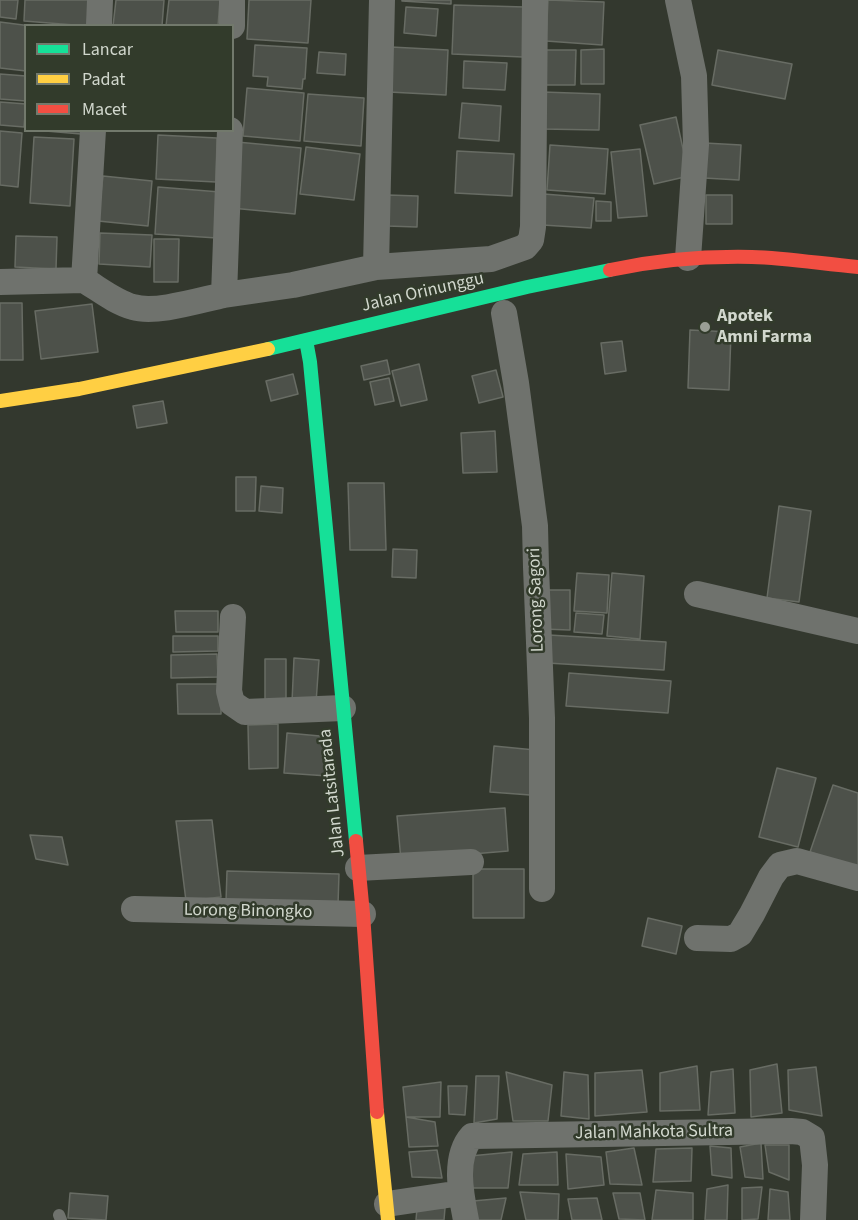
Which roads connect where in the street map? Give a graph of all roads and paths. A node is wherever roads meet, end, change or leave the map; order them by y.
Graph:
1 (100, 0) edge
2 (232, 0) edge
3 (382, 0) edge
4 (535, 0) edge
5 (678, 0) edge
6 (99, 24) edge
7 (232, 24) edge
8 (93, 132) edge
9 (230, 132) edge
10 (525, 247) junction
11 (688, 258) junction
12 (376, 267) junction
13 (858, 267) edge
14 (84, 280) junction
15 (0, 282) edge
16 (539, 290) junction
17 (224, 295) junction
18 (504, 313) dead end
19 (306, 340) junction
20 (94, 399) dead end
21 (0, 401) edge
22 (0, 411) edge
23 (697, 594) dead end
24 (232, 617) dead end
25 (858, 631) edge
26 (343, 708) junction
27 (471, 862) dead end
28 (358, 868) junction
29 (858, 878) edge
30 (542, 889) dead end
31 (134, 909) dead end
32 (363, 914) junction
33 (697, 938) dead end
34 (461, 1193) junction
35 (387, 1212) edge
36 (466, 1220) edge
37 (813, 1220) edge

1 - 6 street
2 - 7 street
3 - 12 street
4 - 10 street
5 - 11 street
8 - 14 street
9 - 17 street
10 - 12 street
10 - 16 street
11 - 13 street, Jalan Orinunggu
11 - 16 street, Jalan Orinunggu
12 - 17 street
14 - 15 street
14 - 17 street
16 - 19 street, Jalan Orinunggu
18 - 30 street, Lorong Sagori
19 - 21 street, Jalan Orinunggu
19 - 26 street, Jalan Latsitarada
20 - 22 street
23 - 25 street
24 - 26 street
26 - 28 street, Jalan Latsitarada
27 - 28 street
28 - 32 street, Jalan Latsitarada
29 - 33 street
31 - 32 street, Lorong Binongko
32 - 35 street, Jalan Latsitarada
34 - 35 street
34 - 36 street, Jalan Mahkota Sultra
34 - 37 street, Jalan Mahkota Sultra

